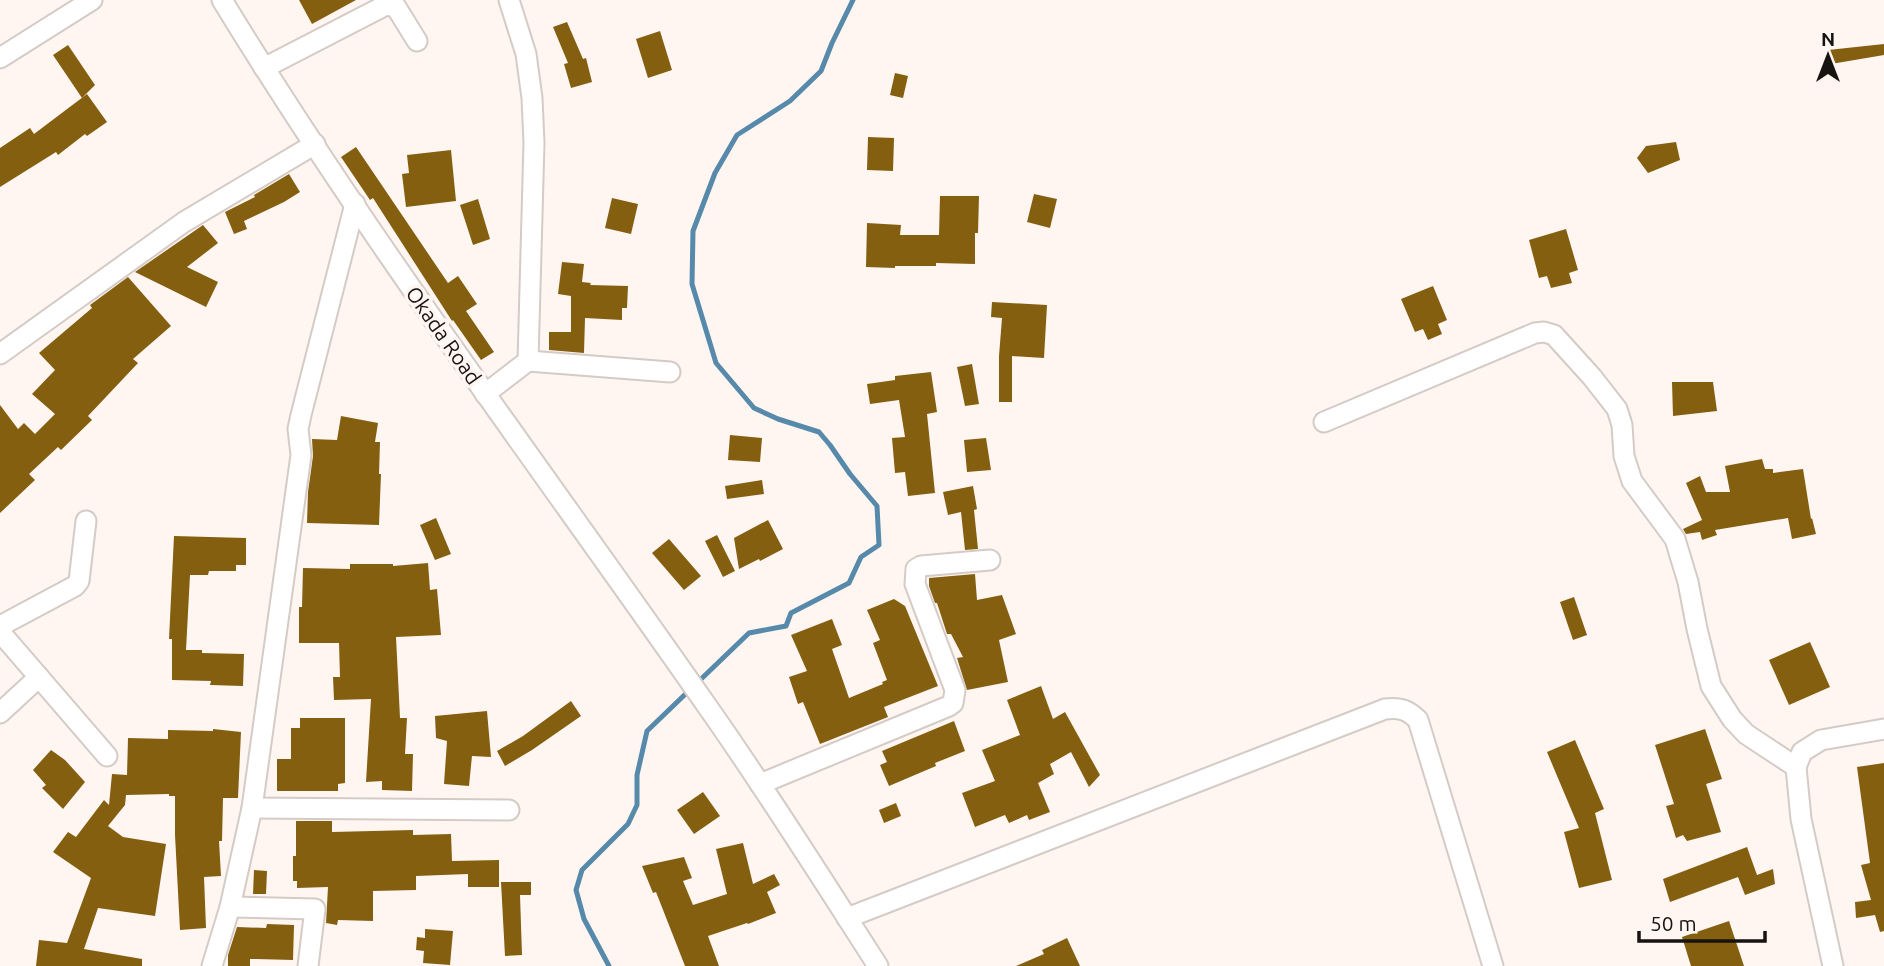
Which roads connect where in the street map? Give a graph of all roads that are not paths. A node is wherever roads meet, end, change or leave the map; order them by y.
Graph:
1 (92, 0) edge
2 (222, 0) edge
3 (509, 0) edge
4 (417, 41) dead end
5 (0, 58) edge
6 (264, 68) junction
7 (315, 144) junction
8 (355, 204) junction
9 (0, 354) edge
10 (528, 361) junction
11 (670, 372) dead end
12 (485, 394) junction
13 (1324, 422) dead end
14 (86, 521) dead end
15 (990, 560) dead end
16 (0, 626) edge
17 (0, 632) edge
18 (39, 677) junction
19 (0, 713) edge
20 (1884, 729) edge
21 (107, 756) dead end
22 (1796, 767) junction
23 (760, 785) junction
24 (252, 808) junction
25 (509, 810) dead end
26 (230, 907) junction
27 (847, 918) junction
28 (212, 966) edge
29 (307, 966) edge
30 (878, 966) edge
31 (1493, 966) edge
32 (1833, 966) edge

1 - 5 street
2 - 6 street, Okada Road
3 - 10 street
4 - 6 street
6 - 7 street, Okada Road
7 - 8 street, Okada Road
7 - 9 street
8 - 12 street, Okada Road
8 - 24 street
10 - 11 street
10 - 12 street
12 - 23 street, Okada Road
13 - 22 street
14 - 16 street
15 - 23 street
17 - 18 street
18 - 19 street
18 - 21 street
20 - 22 street
22 - 32 street
23 - 27 street, Okada Road
24 - 25 street
24 - 26 street
26 - 28 street
26 - 29 street
27 - 30 street, Okada Road
27 - 31 street

